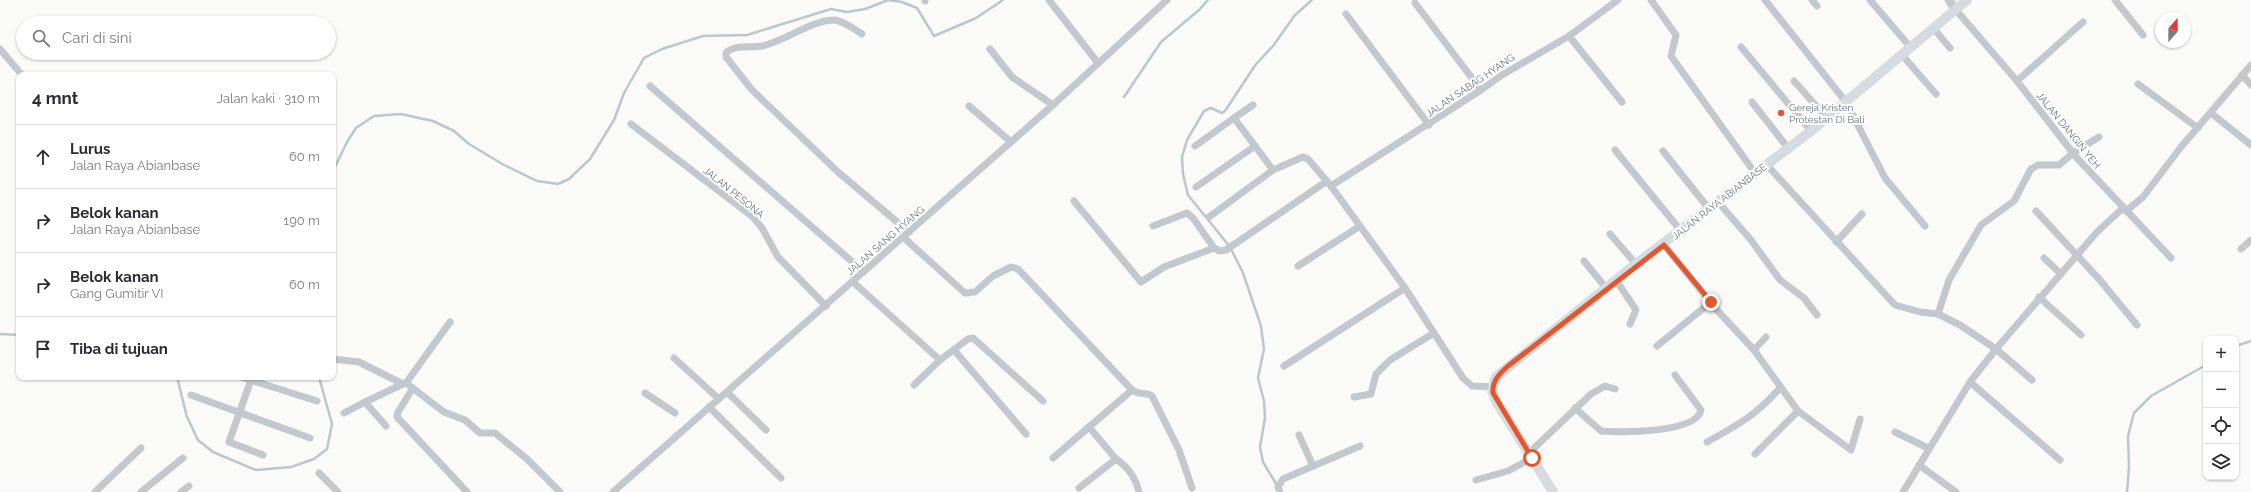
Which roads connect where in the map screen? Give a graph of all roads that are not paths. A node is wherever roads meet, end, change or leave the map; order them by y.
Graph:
1 (1049, 0) edge
2 (1166, 0) edge
3 (1618, 0) edge
4 (1651, 0) edge
5 (1765, 0) edge
6 (1812, 0) edge
7 (1870, 0) edge
8 (1948, 0) edge
9 (1967, 0) edge
10 (2115, 0) edge
11 (1415, 3) dead end
12 (1817, 6) dead end
13 (1956, 10) junction
14 (1346, 14) dead end
15 (2084, 22) dead end
16 (1934, 29) junction
17 (862, 34) dead end
18 (2143, 35) dead end
19 (1569, 36) junction
20 (1741, 47) dead end
21 (1911, 48) junction
22 (1950, 48) dead end
23 (0, 49) edge
24 (990, 49) dead end
25 (1902, 55) junction
26 (1098, 63) junction
27 (2251, 65) edge
28 (19, 72) edge
29 (2242, 75) junction
30 (1794, 81) dead end
31 (2017, 81) junction
32 (2138, 84) dead end
33 (2251, 85) edge
34 (650, 86) dead end
35 (1481, 90) junction
36 (1936, 94) dead end
37 (1622, 102) dead end
38 (1752, 102) dead end
39 (1846, 102) junction
40 (1053, 105) junction
41 (1253, 105) dead end
42 (969, 106) dead end
43 (2211, 113) junction
44 (1234, 118) junction
45 (1827, 118) junction
46 (631, 124) dead end
47 (1428, 125) junction
48 (2198, 128) junction
49 (1811, 131) junction
50 (2099, 137) dead end
51 (2249, 141) edge
52 (1011, 142) junction
53 (1195, 146) dead end
54 (1255, 146) junction
55 (1788, 148) junction
56 (1615, 150) dead end
57 (1664, 151) dead end
58 (2073, 153) junction
59 (1766, 164) junction
60 (1273, 170) junction
61 (1755, 173) junction
62 (1329, 184) junction
63 (1196, 187) dead end
64 (1074, 202) dead end
65 (1718, 202) junction
66 (1709, 209) junction
67 (2124, 209) junction
68 (2036, 211) dead end
69 (1862, 214) dead end
70 (1209, 218) dead end
71 (1153, 226) dead end
72 (1360, 226) junction
73 (1925, 226) dead end
74 (1680, 231) junction
75 (1610, 234) dead end
76 (906, 235) junction
77 (2251, 240) edge
78 (1836, 242) junction
79 (1664, 245) junction
80 (1214, 248) junction
81 (2242, 249) dead end
82 (2078, 256) junction
83 (2044, 258) dead end
84 (2171, 258) dead end
85 (1584, 262) dead end
86 (1636, 264) junction
87 (1298, 266) dead end
88 (864, 272) junction
89 (2062, 274) junction
90 (1616, 280) junction
91 (853, 282) junction
92 (1405, 288) junction
93 (1606, 288) junction
94 (2039, 297) junction
95 (1711, 302) junction
96 (826, 306) junction
97 (1817, 314) dead end
98 (1938, 314) junction
99 (450, 322) dead end
100 (1630, 324) dead end
101 (2137, 325) dead end
102 (1434, 333) junction
103 (2081, 335) dead end
104 (1766, 337) dead end
105 (1657, 346) dead end
106 (1996, 349) junction
107 (954, 350) junction
108 (1754, 350) junction
109 (674, 358) dead end
110 (336, 360) edge
111 (940, 360) junction
112 (1284, 366) dead end
113 (1675, 375) dead end
114 (252, 380) edge
115 (255, 380) edge
116 (2032, 380) dead end
117 (1970, 382) junction
118 (405, 384) junction
119 (914, 385) dead end
120 (1493, 387) junction
121 (413, 388) junction
122 (1615, 388) dead end
123 (1780, 388) junction
124 (1132, 390) junction
125 (727, 392) junction
126 (645, 393) dead end
127 (191, 395) dead end
128 (1354, 397) dead end
129 (719, 399) junction
130 (317, 401) dead end
131 (1043, 401) dead end
132 (365, 402) junction
133 (709, 408) junction
134 (1575, 408) junction
135 (1798, 411) junction
136 (240, 413) junction
137 (344, 413) dead end
138 (675, 413) dead end
139 (1860, 419) dead end
140 (386, 426) dead end
141 (1089, 427) junction
142 (766, 430) dead end
143 (1895, 432) dead end
144 (1026, 434) dead end
145 (1299, 436) dead end
146 (310, 438) dead end
147 (1707, 442) dead end
148 (1360, 446) dead end
149 (141, 448) dead end
150 (1928, 448) junction
151 (1755, 454) dead end
152 (263, 455) dead end
153 (1530, 455) junction
154 (183, 458) dead end
155 (1053, 458) dead end
156 (1116, 459) junction
157 (2060, 460) dead end
158 (1313, 466) junction
159 (1919, 466) junction
160 (319, 473) dead end
161 (781, 478) dead end
162 (1476, 480) dead end
163 (189, 486) dead end
164 (1079, 488) dead end
165 (1192, 488) dead end
166 (95, 492) edge
167 (141, 492) edge
168 (181, 492) edge
169 (338, 492) edge
170 (467, 492) edge
171 (560, 492) edge
172 (613, 492) edge
173 (1139, 492) edge
174 (1280, 492) edge
175 (1553, 492) edge
176 (1903, 492) edge
177 (1956, 492) edge

1 - 26 street
2 - 26 street, JALAN SANG HYANG
3 - 19 street, JALAN SABAG HYANG
4 - 61 street
5 - 39 street
6 - 12 street
7 - 21 street
8 - 13 street
9 - 13 main road, JALAN RAYA ABIANBASE
10 - 18 street
11 - 35 street
13 - 16 main road, JALAN RAYA ABIANBASE
13 - 31 street, JALAN DANGIN YEH
14 - 47 street
15 - 31 street
16 - 21 main road, JALAN RAYA ABIANBASE
16 - 22 street
17 - 76 street
19 - 35 street, JALAN SABAG HYANG
19 - 37 street
20 - 49 street
21 - 25 main road, JALAN RAYA ABIANBASE
23 - 28 street
24 - 40 street
25 - 36 street
25 - 39 main road, JALAN RAYA ABIANBASE
26 - 40 street, JALAN SANG HYANG
27 - 29 street
29 - 33 street
29 - 43 street
30 - 45 street
31 - 58 street, JALAN DANGIN YEH
32 - 48 street
34 - 88 street
35 - 47 street, JALAN SABAG HYANG
38 - 55 street
39 - 45 main road, JALAN RAYA ABIANBASE
39 - 73 street
40 - 52 street, JALAN SANG HYANG
41 - 44 street
42 - 52 street
43 - 48 street
43 - 51 street
44 - 53 street
44 - 54 street
45 - 49 main road, JALAN RAYA ABIANBASE
46 - 96 street, JALAN PESONA
47 - 62 street, JALAN SABAG HYANG
48 - 67 street
49 - 55 main road, JALAN RAYA ABIANBASE
50 - 58 street
52 - 76 street, JALAN SANG HYANG
54 - 60 street
54 - 63 street
55 - 59 main road, JALAN RAYA ABIANBASE
56 - 74 street
57 - 66 street
58 - 67 street, JALAN DANGIN YEH
58 - 98 street
59 - 61 main road, JALAN RAYA ABIANBASE
59 - 78 street
60 - 62 street
60 - 70 street
61 - 65 main road, JALAN RAYA ABIANBASE
62 - 72 street
62 - 80 street, JALAN SABAG HYANG
64 - 80 street, JALAN SABAG HYANG
65 - 66 main road, JALAN RAYA ABIANBASE
65 - 97 street
66 - 74 main road, JALAN RAYA ABIANBASE
67 - 82 street
67 - 84 street, JALAN DANGIN YEH
68 - 82 street
69 - 78 street
71 - 80 street
72 - 87 street
72 - 92 street
74 - 79 main road, JALAN RAYA ABIANBASE
75 - 86 street
76 - 88 street, JALAN SANG HYANG
76 - 124 street
77 - 81 street
78 - 98 street
79 - 86 main road, JALAN RAYA ABIANBASE
79 - 95 street
82 - 89 street
82 - 101 street
83 - 89 street
85 - 93 street
86 - 90 main road, JALAN RAYA ABIANBASE
88 - 91 street, JALAN SANG HYANG
89 - 94 street
90 - 93 main road, JALAN RAYA ABIANBASE
90 - 100 street
91 - 96 street, JALAN SANG HYANG
91 - 111 street
92 - 102 street
92 - 112 street
93 - 120 main road, JALAN RAYA ABIANBASE
94 - 103 street
94 - 106 street
95 - 105 street
95 - 108 street
96 - 125 street, JALAN SANG HYANG
98 - 106 street
99 - 118 street
102 - 120 street
102 - 128 street
104 - 108 street
106 - 116 street
106 - 117 street
107 - 111 street
107 - 131 street
107 - 144 street
108 - 123 street
109 - 129 street
110 - 118 street
111 - 119 street
113 - 134 street
114 - 136 street
115 - 130 street
117 - 150 street
117 - 157 street
118 - 121 street
118 - 132 street
120 - 153 main road
121 - 170 street
121 - 171 street
122 - 134 street
123 - 135 street
123 - 147 street
124 - 141 street
124 - 165 street
125 - 129 street, JALAN SANG HYANG
125 - 142 street
126 - 138 street
127 - 136 street
129 - 133 street, JALAN SANG HYANG
132 - 137 street
132 - 140 street
133 - 161 street
133 - 172 street, JALAN SANG HYANG
134 - 153 street
135 - 139 street
135 - 151 street
136 - 146 street
136 - 152 street
141 - 155 street
141 - 156 street
143 - 150 street
145 - 158 street
148 - 158 street
149 - 166 street
150 - 159 street
153 - 162 street
153 - 175 main road
154 - 167 street
156 - 164 street
156 - 173 street
158 - 174 street
159 - 176 street
159 - 177 street
160 - 169 street
163 - 168 street

